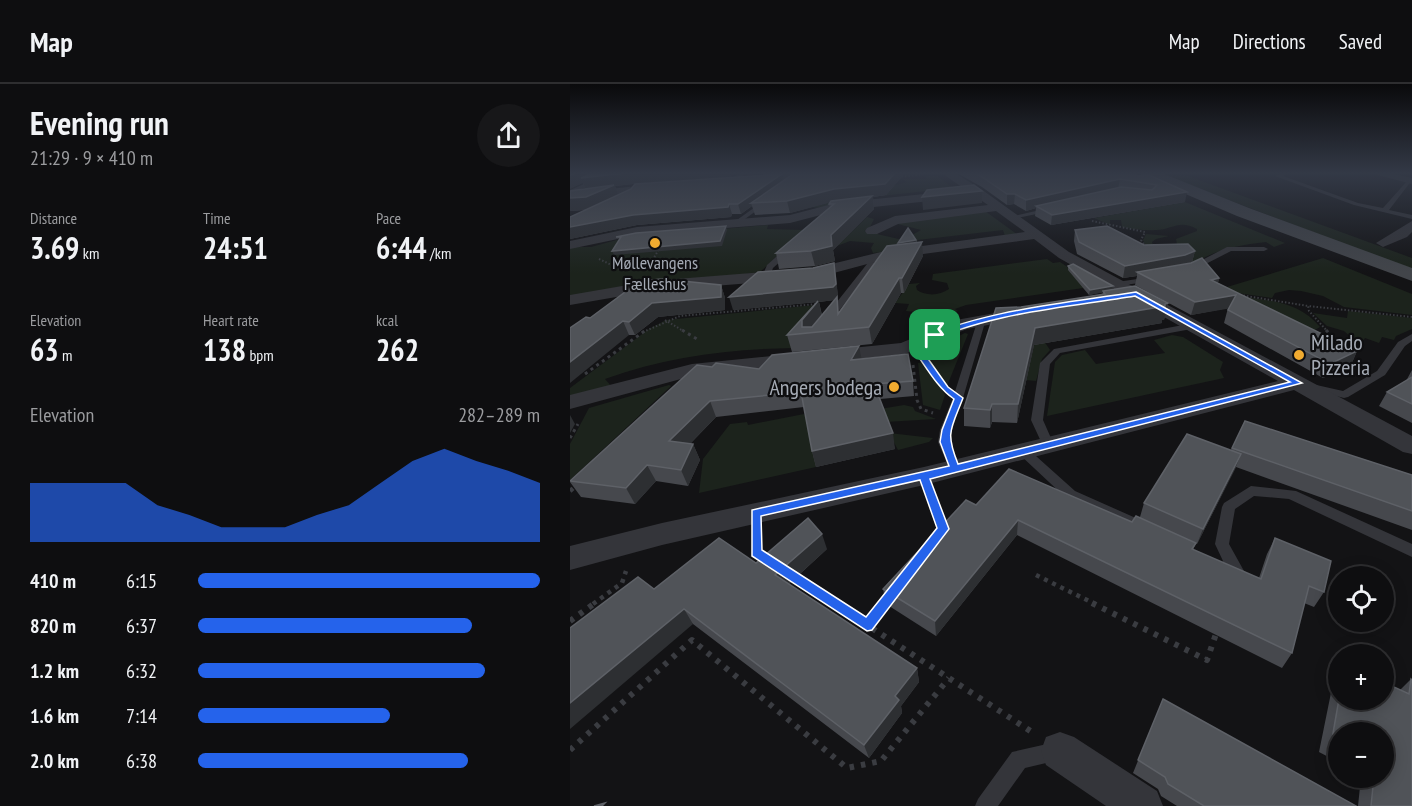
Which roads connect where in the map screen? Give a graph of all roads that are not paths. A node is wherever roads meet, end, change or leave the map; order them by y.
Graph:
1 (761, 206) edge
2 (885, 206) edge
3 (1228, 206) edge
4 (1363, 206) edge
5 (1389, 206) edge
6 (998, 207) joint
7 (1056, 208) edge
8 (1384, 211) junction
9 (1012, 217) junction
10 (1412, 217) edge
11 (736, 223) junction
12 (1412, 225) edge
13 (872, 231) dead end
14 (1036, 235) junction
15 (1378, 241) joint
16 (570, 244) edge
17 (795, 245) edge
18 (1264, 249) dead end
19 (1402, 250) dead end
20 (867, 258) junction
21 (1185, 271) edge
22 (1167, 275) edge
23 (1412, 275) edge
24 (766, 278) junction
25 (1117, 284) junction
26 (1136, 294) junction
27 (570, 300) edge
28 (1103, 300) edge
29 (1037, 310) edge
30 (982, 319) junction
31 (824, 324) edge
32 (1194, 326) junction
33 (1412, 337) edge
34 (692, 370) junction
35 (1298, 383) junction
36 (680, 390) edge
37 (570, 402) edge
38 (1048, 446) junction
39 (1412, 446) edge
40 (1023, 451) junction
41 (955, 468) junction
42 (1153, 532) edge
43 (1412, 551) edge
44 (570, 558) edge
45 (1216, 561) edge
46 (1060, 751) joint
47 (985, 806) edge
48 (1142, 806) edge

1 - 11 lane
2 - 11 street
3 - 23 main road
4 - 8 lane
5 - 8 lane
6 - 9 street
6 - 13 street
7 - 9 lane
8 - 10 lane
9 - 14 street
11 - 16 street
12 - 15 street
14 - 20 street
14 - 25 street
15 - 19 main road
17 - 24 lane
18 - 21 lane
20 - 24 street
20 - 31 lane
22 - 25 lane
24 - 27 street
25 - 26 street
26 - 28 street
26 - 32 street
29 - 30 street
30 - 34 street
30 - 41 lane
32 - 35 street
32 - 38 lane
33 - 35 lane
34 - 36 lane
34 - 37 street
35 - 38 street
35 - 39 street
38 - 40 street
40 - 41 street
40 - 42 lane
41 - 44 street
43 - 45 lane
46 - 47 lane
46 - 48 street

